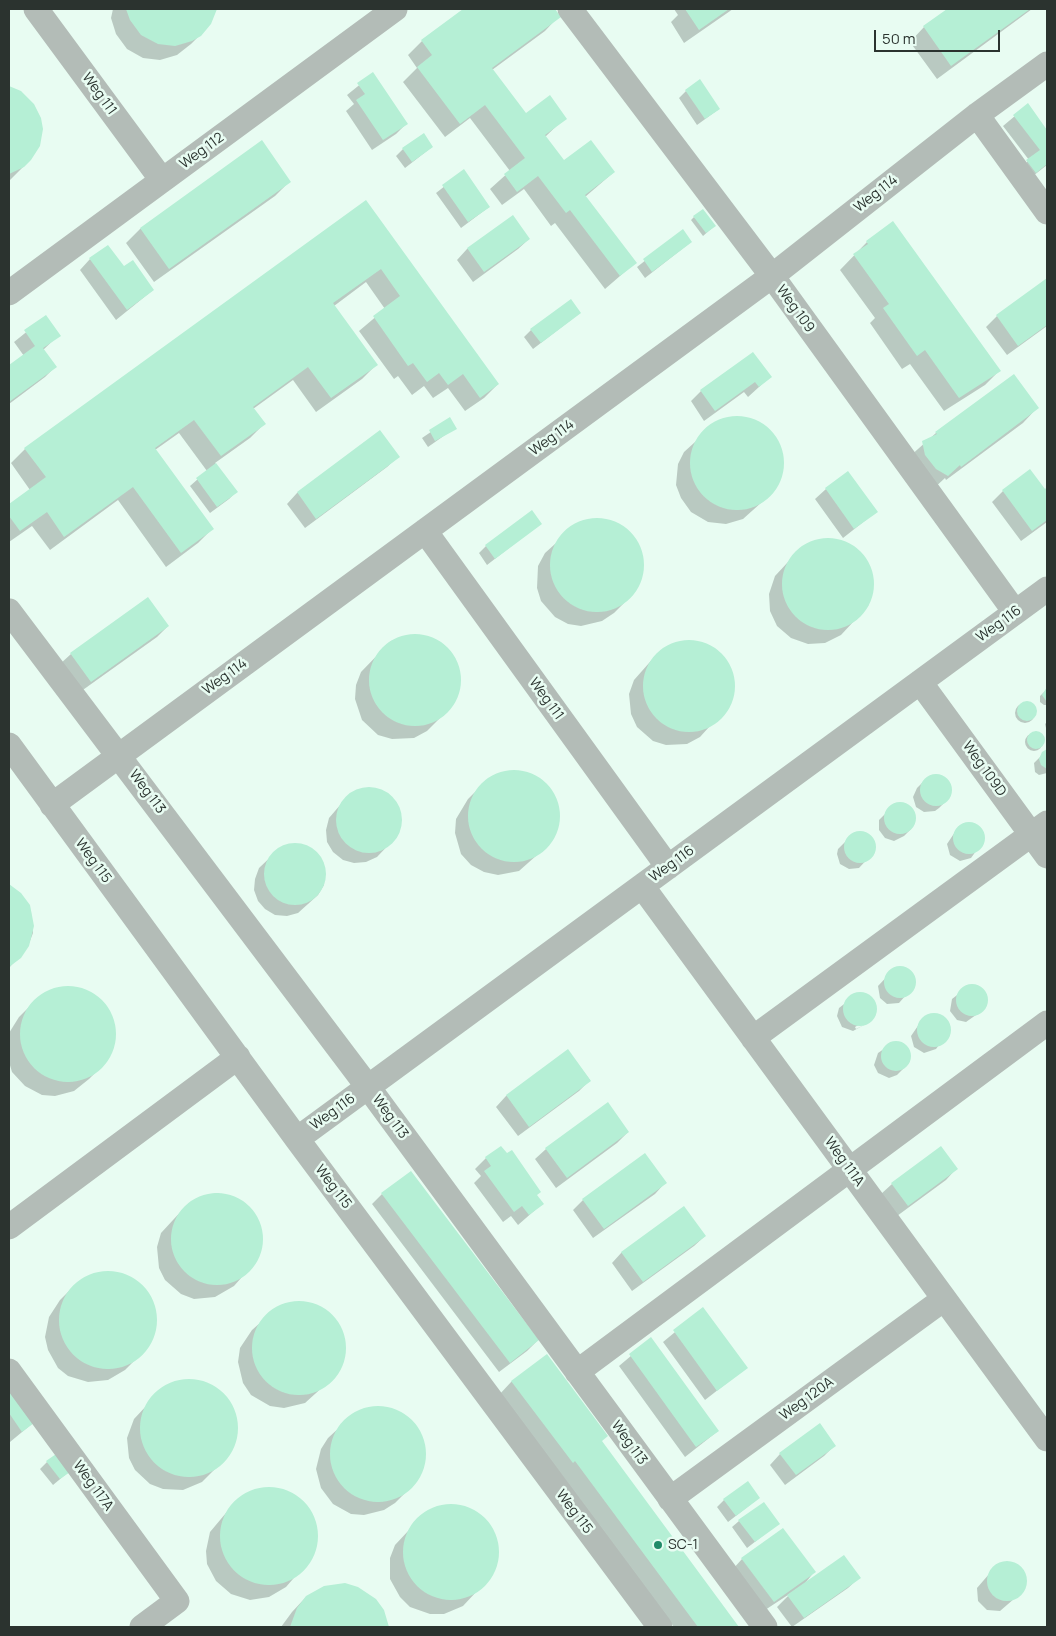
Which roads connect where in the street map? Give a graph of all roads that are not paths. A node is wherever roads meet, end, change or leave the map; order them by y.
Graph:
1 (36, 9) edge
2 (395, 9) edge
3 (570, 9) edge
4 (1047, 64) edge
5 (976, 115) junction
6 (162, 180) junction
7 (1047, 212) edge
8 (772, 276) junction
9 (9, 293) edge
10 (425, 531) junction
11 (1047, 588) edge
12 (9, 611) edge
13 (1015, 612) junction
14 (920, 682) junction
15 (11, 754) edge
16 (119, 754) junction
17 (52, 804) junction
18 (1040, 829) edge
19 (1047, 856) edge
20 (668, 867) junction
21 (642, 886) junction
22 (1047, 1023) edge
23 (753, 1038) junction
24 (238, 1057) junction
25 (368, 1087) junction
26 (297, 1139) junction
27 (850, 1170) junction
28 (9, 1227) edge
29 (944, 1299) junction
30 (9, 1371) edge
31 (577, 1372) junction
32 (1047, 1439) edge
33 (670, 1499) junction
34 (142, 1627) edge
35 (660, 1627) edge
36 (765, 1627) edge

1 - 6 lane, Weg 111
2 - 6 lane, Weg 112
3 - 8 lane, Weg 109
4 - 5 lane, Weg 114
5 - 7 lane
5 - 8 lane, Weg 114
6 - 9 lane, Weg 112
8 - 10 lane, Weg 114
8 - 13 lane, Weg 109
10 - 16 lane, Weg 114
10 - 20 lane, Weg 111
11 - 13 lane, Weg 116
12 - 16 lane, Weg 113
13 - 14 lane, Weg 116
14 - 18 lane, Weg 109D
14 - 20 lane, Weg 116
15 - 17 lane, Weg 115
16 - 17 lane, Weg 114
16 - 25 lane, Weg 113
17 - 24 lane, Weg 115
18 - 19 lane, Weg 109D
18 - 23 lane
20 - 21 lane, Weg 116
21 - 23 lane, Weg 111A
21 - 25 lane, Weg 116
22 - 27 lane
23 - 27 lane, Weg 111A
24 - 26 lane, Weg 115
24 - 28 lane
25 - 26 lane, Weg 116
25 - 31 lane, Weg 113
26 - 35 lane, Weg 115
27 - 29 lane, Weg 111A
27 - 31 lane
29 - 32 lane, Weg 111A
29 - 33 lane, Weg 120A
30 - 34 lane, Weg 117A
31 - 33 lane, Weg 113
33 - 36 lane, Weg 113

